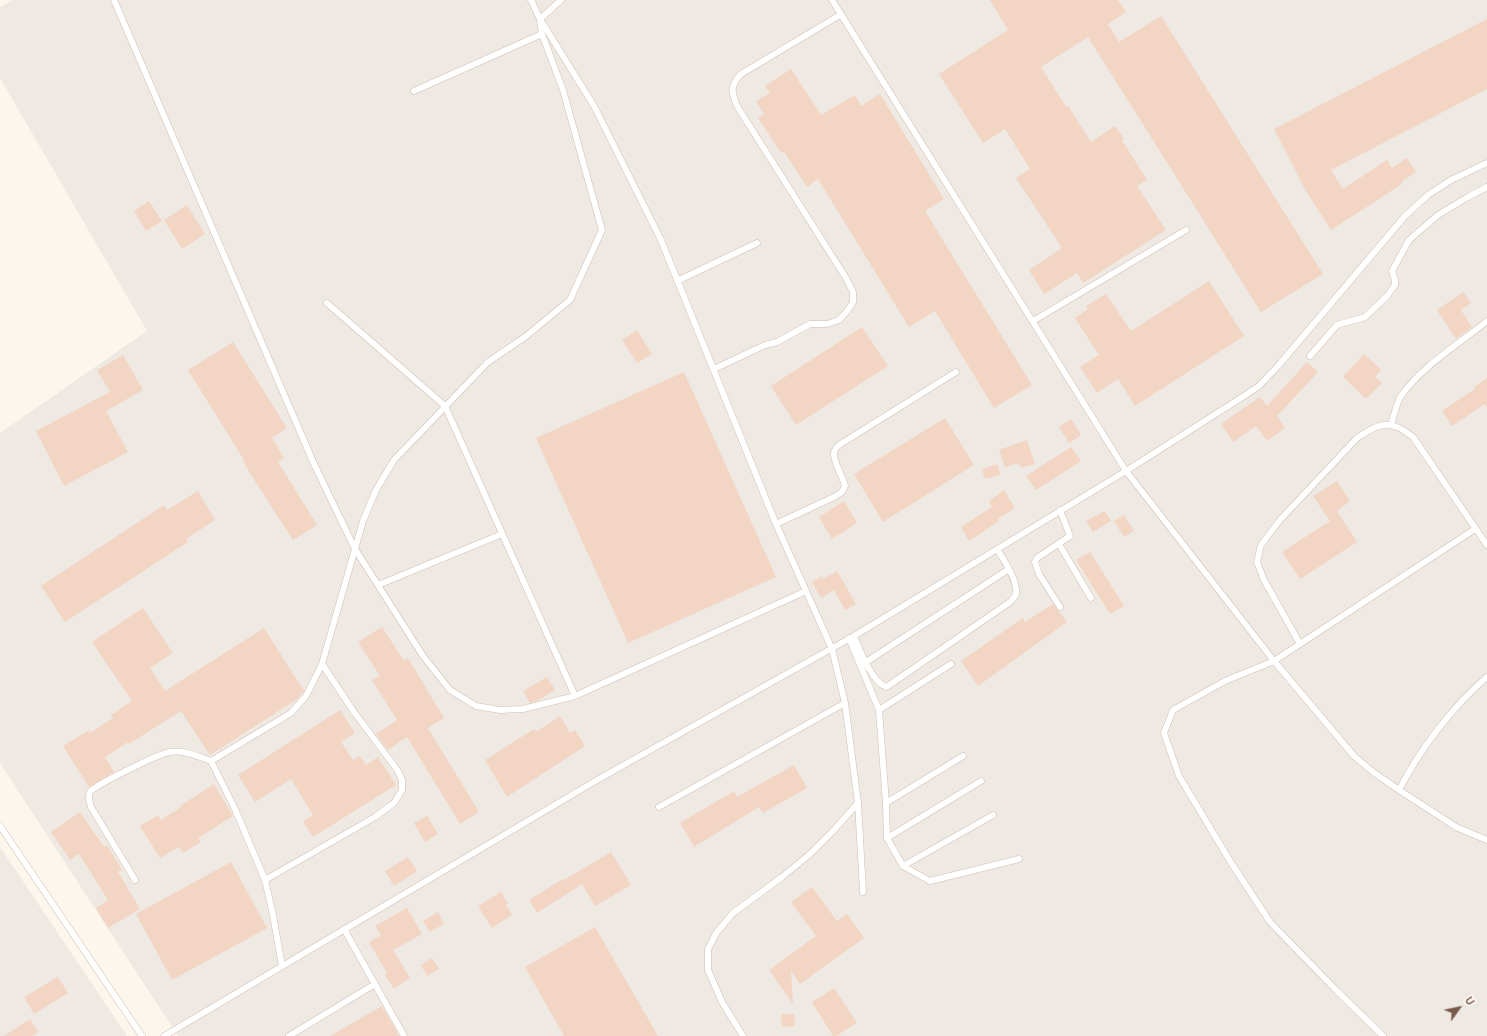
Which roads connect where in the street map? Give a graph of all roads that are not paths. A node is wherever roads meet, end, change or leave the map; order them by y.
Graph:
1 (114, 0) edge
2 (531, 0) edge
3 (561, 0) edge
4 (832, 0) edge
5 (840, 15) junction
6 (540, 20) junction
7 (542, 34) junction
8 (414, 91) dead end
9 (1487, 163) edge
10 (1487, 187) edge
11 (1186, 230) dead end
12 (757, 243) dead end
13 (677, 281) junction
14 (327, 304) dead end
15 (1033, 321) junction
16 (1487, 321) edge
17 (1310, 356) dead end
18 (714, 369) junction
19 (956, 372) dead end
20 (445, 406) junction
21 (1391, 425) junction
22 (1126, 471) junction
23 (1060, 510) junction
24 (776, 524) junction
25 (1476, 529) junction
26 (502, 534) junction
27 (1059, 544) junction
28 (1487, 545) edge
29 (355, 549) junction
30 (997, 549) junction
31 (1009, 569) junction
32 (378, 585) junction
33 (806, 591) junction
34 (1091, 598) dead end
35 (1060, 607) dead end
36 (852, 637) junction
37 (1300, 644) junction
38 (832, 649) junction
39 (1274, 661) junction
40 (866, 662) junction
41 (322, 664) junction
42 (951, 664) dead end
43 (1487, 677) edge
44 (575, 696) junction
45 (845, 703) junction
46 (879, 710) junction
47 (964, 756) dead end
48 (211, 761) junction
49 (981, 781) dead end
50 (1399, 790) junction
51 (858, 803) junction
52 (886, 804) junction
53 (659, 807) dead end
54 (993, 815) dead end
55 (0, 826) edge
56 (887, 838) junction
57 (1487, 840) edge
58 (1019, 859) dead end
59 (903, 866) junction
60 (135, 880) dead end
61 (265, 880) junction
62 (862, 892) dead end
63 (344, 929) junction
64 (282, 966) junction
65 (375, 984) junction
66 (142, 1036) edge
67 (164, 1036) edge
68 (289, 1036) edge
69 (404, 1036) edge
70 (743, 1036) edge
71 (1384, 1036) edge

1 - 29 lane
2 - 6 lane
3 - 6 lane
4 - 5 lane
5 - 15 lane
5 - 18 lane
6 - 7 lane
6 - 13 lane
7 - 8 lane
7 - 20 lane
9 - 22 lane
10 - 17 lane
11 - 15 lane
12 - 13 lane
13 - 18 lane
14 - 20 lane
15 - 22 lane
16 - 21 lane
18 - 24 lane
19 - 24 lane
20 - 26 lane
20 - 29 lane
21 - 25 lane
21 - 37 lane
22 - 23 lane
22 - 39 lane
23 - 27 lane
23 - 30 lane
24 - 33 lane
25 - 28 lane
25 - 37 lane
26 - 32 lane
26 - 44 lane
27 - 34 lane
27 - 35 lane
29 - 32 lane
29 - 41 lane
30 - 31 lane
30 - 36 lane
31 - 40 lane
31 - 40 lane
32 - 44 lane
33 - 38 lane
33 - 44 lane
36 - 38 lane
36 - 40 lane
36 - 46 lane
37 - 39 lane
38 - 45 lane
38 - 63 lane
39 - 50 lane
39 - 71 lane
41 - 48 lane
41 - 61 lane
42 - 46 lane
43 - 50 lane
45 - 51 lane
45 - 53 lane
46 - 52 lane
47 - 52 lane
48 - 60 lane
48 - 61 lane
49 - 56 lane
50 - 57 lane
51 - 62 lane
51 - 70 lane
52 - 56 lane
54 - 59 lane
55 - 66 lane
56 - 59 lane
58 - 59 lane
61 - 64 lane
63 - 64 lane
63 - 65 lane
64 - 67 lane
65 - 68 lane
65 - 69 lane

